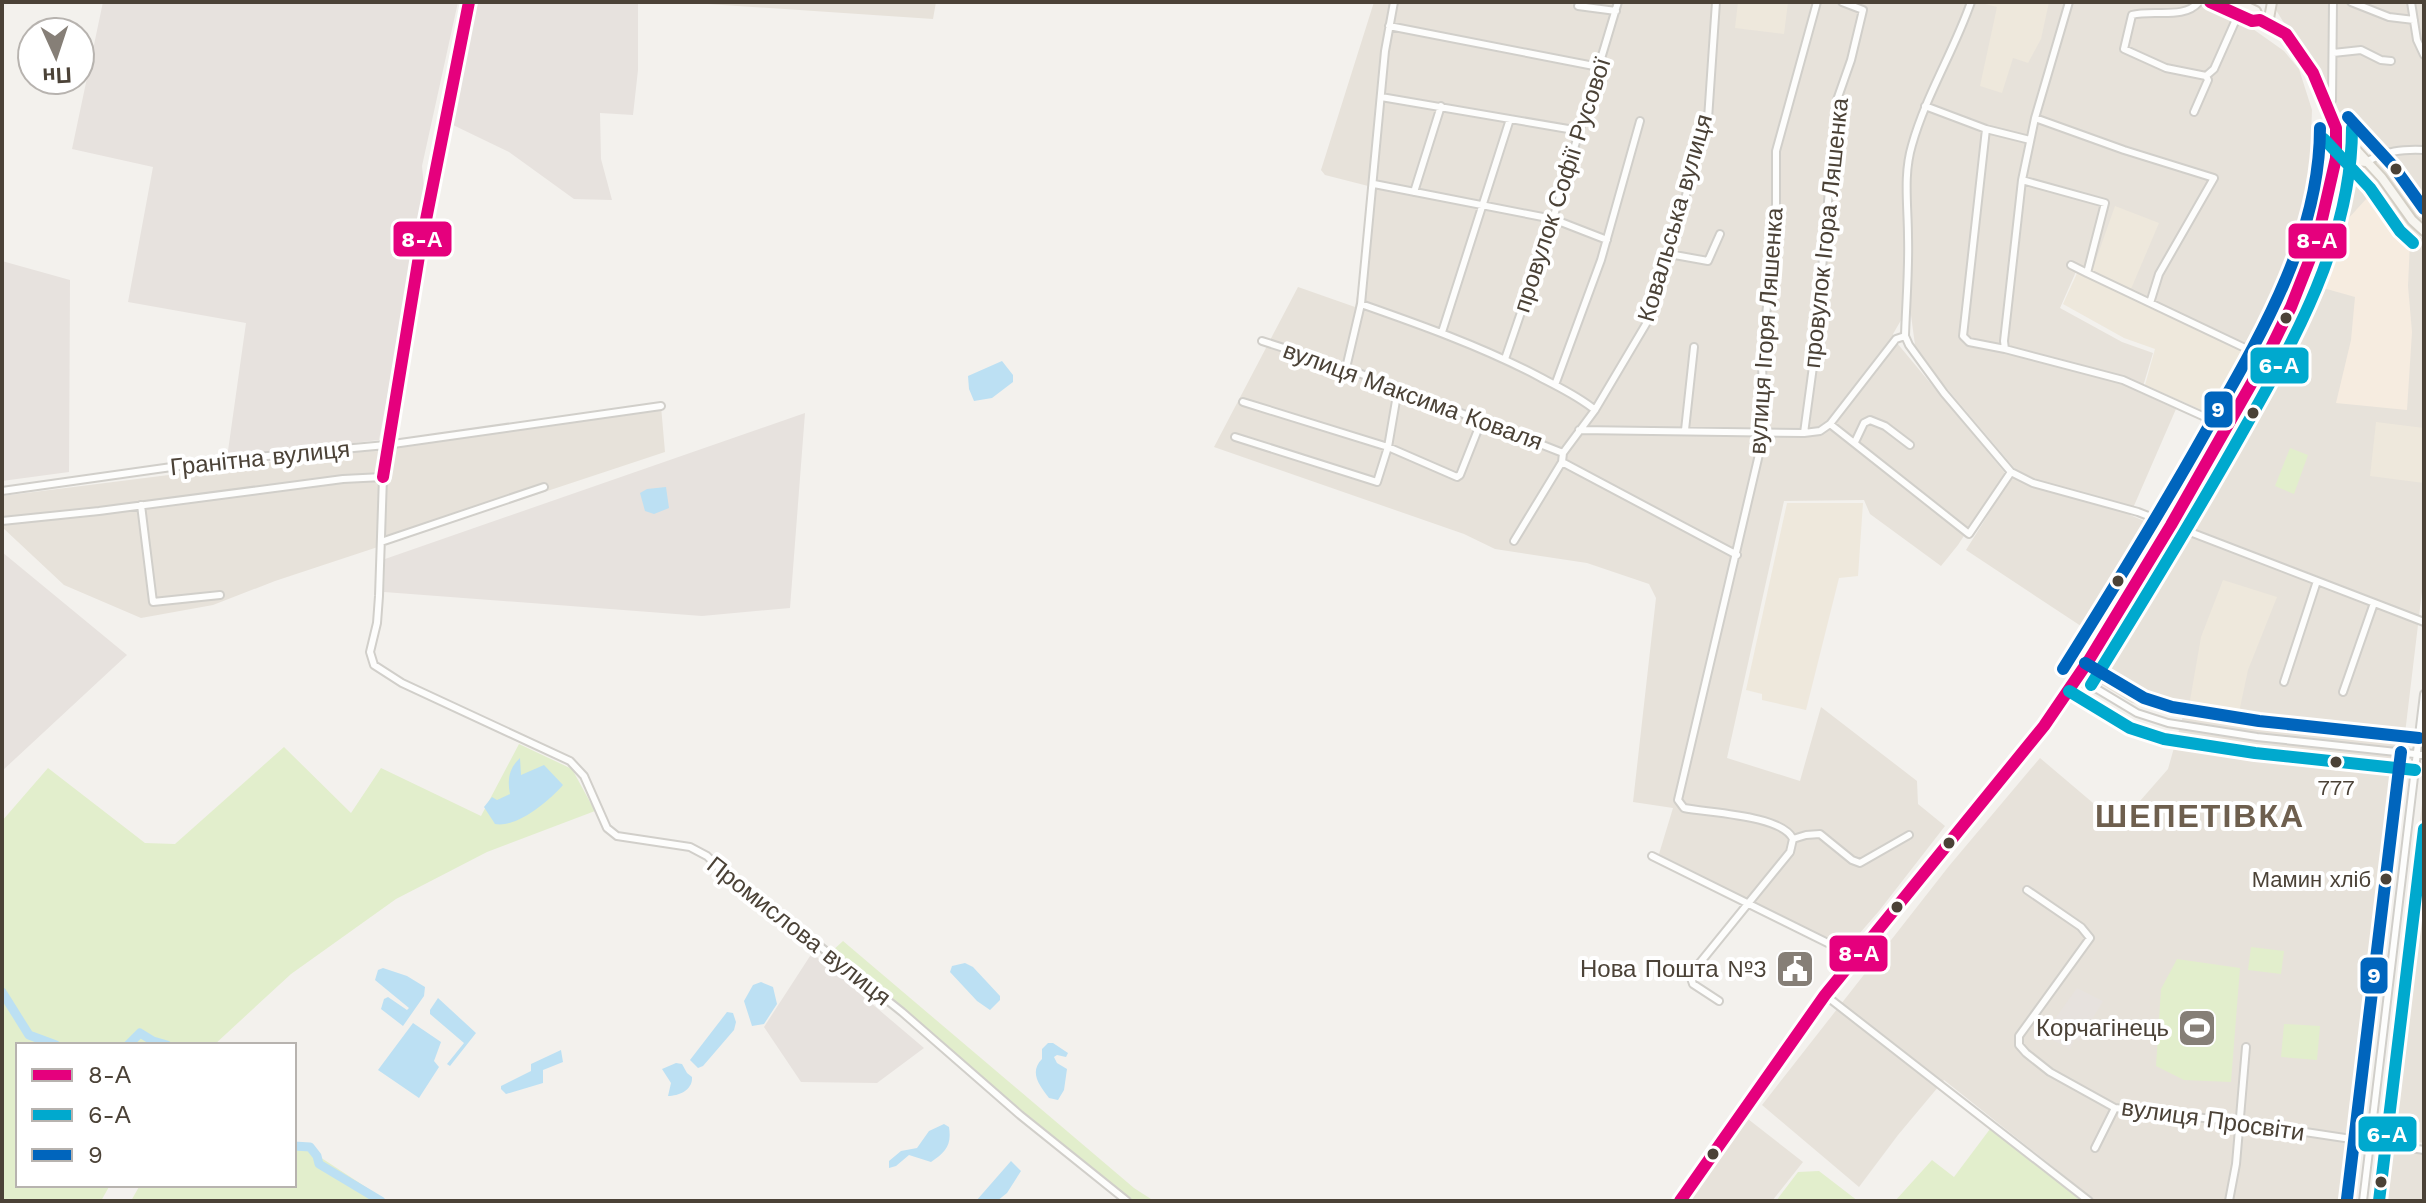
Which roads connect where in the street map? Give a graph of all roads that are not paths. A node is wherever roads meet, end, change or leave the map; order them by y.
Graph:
1 (469, 2) edge
2 (1394, 2) edge
3 (1618, 2) edge
4 (1716, 2) edge
5 (1817, 2) edge
6 (1842, 2) edge
7 (1971, 2) edge
8 (2069, 2) edge
9 (2199, 2) edge
10 (2210, 2) edge
11 (2237, 2) edge
12 (2272, 2) edge
13 (2333, 2) edge
14 (2351, 2) edge
15 (2411, 2) edge
16 (1578, 6) dead end
17 (1616, 11) junction
18 (2238, 15) junction
19 (2414, 20) junction
20 (2264, 22) junction
21 (1389, 26) junction
22 (2333, 53) junction
23 (2424, 55) edge
24 (2391, 61) dead end
25 (1599, 67) junction
26 (2206, 76) junction
27 (1381, 97) junction
28 (2327, 104) junction
29 (1441, 106) junction
30 (1925, 106) junction
31 (2194, 112) dead end
32 (2035, 118) junction
33 (1510, 119) junction
34 (1640, 121) dead end
35 (2336, 128) junction
36 (1986, 129) junction
37 (1580, 131) junction
38 (2030, 140) junction
39 (2424, 150) edge
40 (2336, 158) junction
41 (2366, 162) junction
42 (2022, 180) junction
43 (1374, 184) junction
44 (1414, 192) junction
45 (1483, 206) junction
46 (1553, 219) junction
47 (2424, 231) edge
48 (1720, 234) dead end
49 (1607, 240) junction
50 (1669, 254) junction
51 (2071, 265) dead end
52 (2087, 273) junction
53 (2150, 303) junction
54 (1361, 304) junction
55 (1442, 332) junction
56 (1905, 336) junction
57 (1262, 341) dead end
58 (1694, 347) dead end
59 (2005, 349) junction
60 (2266, 358) junction
61 (1505, 359) junction
62 (1346, 368) junction
63 (1555, 385) junction
64 (1398, 389) junction
65 (1243, 402) dead end
66 (661, 406) dead end
67 (1595, 410) junction
68 (1481, 422) junction
69 (1830, 424) junction
70 (2227, 427) junction
71 (1579, 430) junction
72 (1685, 430) junction
73 (1764, 433) junction
74 (1804, 433) junction
75 (1235, 437) dead end
76 (1855, 442) junction
77 (386, 445) junction
78 (1910, 445) dead end
79 (1388, 447) junction
80 (1563, 453) junction
81 (1562, 462) junction
82 (2011, 472) junction
83 (383, 477) junction
84 (544, 487) dead end
85 (2, 491) edge
86 (141, 505) junction
87 (2, 521) edge
88 (2171, 525) junction
89 (1514, 541) dead end
90 (381, 542) junction
91 (1737, 555) junction
92 (2317, 581) junction
93 (220, 595) dead end
94 (2374, 603) junction
95 (2424, 622) edge
96 (2077, 677) junction
97 (2284, 682) dead end
98 (2343, 692) dead end
99 (2424, 694) edge
100 (2420, 754) edge
101 (1909, 835) dead end
102 (1793, 839) junction
103 (1652, 856) dead end
104 (2027, 890) dead end
105 (1749, 904) junction
106 (1856, 957) junction
107 (1825, 995) junction
108 (1719, 1001) dead end
109 (2246, 1047) dead end
110 (2115, 1108) junction
111 (2239, 1122) junction
112 (2370, 1142) junction
113 (2095, 1148) dead end
114 (2424, 1150) edge
115 (1127, 1201) edge
116 (1680, 1201) edge
117 (2089, 1201) edge
118 (2229, 1201) edge
119 (2363, 1201) edge

1 - 77 street, Промислова вулиця
2 - 21 street
3 - 17 street, провулок Софії Русової
4 - 50 street, Ковальська вулиця
5 - 73 street, вулиця Ігоря Ляшенка
6 - 74 street, провулок Ігора Ляшенка
7 - 30 street
8 - 32 street
9 - 26 street
10 - 18 main road
11 - 20 main road
12 - 20 main road
13 - 22 street
14 - 19 street
15 - 19 street
16 - 17 street
17 - 25 street, провулок Софії Русової
18 - 20 main road
18 - 26 street
19 - 23 street
20 - 28 main road
21 - 25 street
21 - 27 street
22 - 24 street
22 - 28 street
25 - 37 street, провулок Софії Русової
26 - 31 street
27 - 29 street
27 - 43 street
28 - 35 main road
29 - 33 street
29 - 44 street
30 - 36 street
30 - 56 street
32 - 38 street
32 - 53 street
33 - 37 street
33 - 45 street
34 - 49 street
35 - 40 main road
35 - 41 main road
36 - 38 street
36 - 59 street
37 - 46 street, провулок Софії Русової
38 - 42 street
39 - 41 street
40 - 41 main road
40 - 60 street
41 - 47 main road
42 - 52 street
42 - 59 street
43 - 44 street
43 - 54 street
44 - 45 street
45 - 46 street
45 - 55 street
46 - 49 street
46 - 61 street, провулок Софії Русової
48 - 50 street
49 - 63 street
50 - 67 street, Ковальська вулиця
51 - 52 street
52 - 53 street
53 - 60 street
54 - 55 street
54 - 62 street
55 - 61 street
56 - 69 street
56 - 82 street
57 - 62 street, вулиця Максима Коваля
58 - 72 street
59 - 70 street
60 - 70 street
61 - 63 street
62 - 64 street, вулиця Максима Коваля
63 - 67 street
64 - 68 street, вулиця Максима Коваля
64 - 79 street
65 - 79 street
66 - 77 street, Гранітна вулиця
67 - 71 street, Ковальська вулиця
68 - 79 street
68 - 80 street, вулиця Максима Коваля
69 - 74 street
69 - 76 street
70 - 88 street
71 - 72 street
71 - 80 street, Ковальська вулиця
72 - 73 street
73 - 74 street
73 - 91 street, вулиця Ігоря Ляшенка
75 - 79 street
76 - 78 street
76 - 82 street
77 - 83 street, Промислова вулиця
77 - 85 street, Гранітна вулиця
80 - 81 street, Ковальська вулиця
81 - 89 street, Ковальська вулиця
81 - 91 street, вулиця Максима Коваля
82 - 88 street
83 - 86 street
83 - 90 street, Промислова вулиця
84 - 90 street
86 - 87 street
86 - 93 street
88 - 92 street
88 - 96 street
90 - 115 street, Промислова вулиця
91 - 102 street, вулиця Ігоря Ляшенка
92 - 94 street
92 - 97 street
94 - 95 street
94 - 98 street
96 - 100 street
96 - 106 street
99 - 100 street
100 - 112 street
101 - 102 street
102 - 105 street
103 - 105 street
104 - 110 street, вулиця Просвіти
105 - 106 street
105 - 108 street
106 - 107 street
107 - 116 street
107 - 117 street
109 - 111 street
110 - 111 street, вулиця Просвіти
110 - 113 street
111 - 112 street, вулиця Просвіти
111 - 118 street
112 - 114 street, вулиця Просвіти
112 - 119 street

